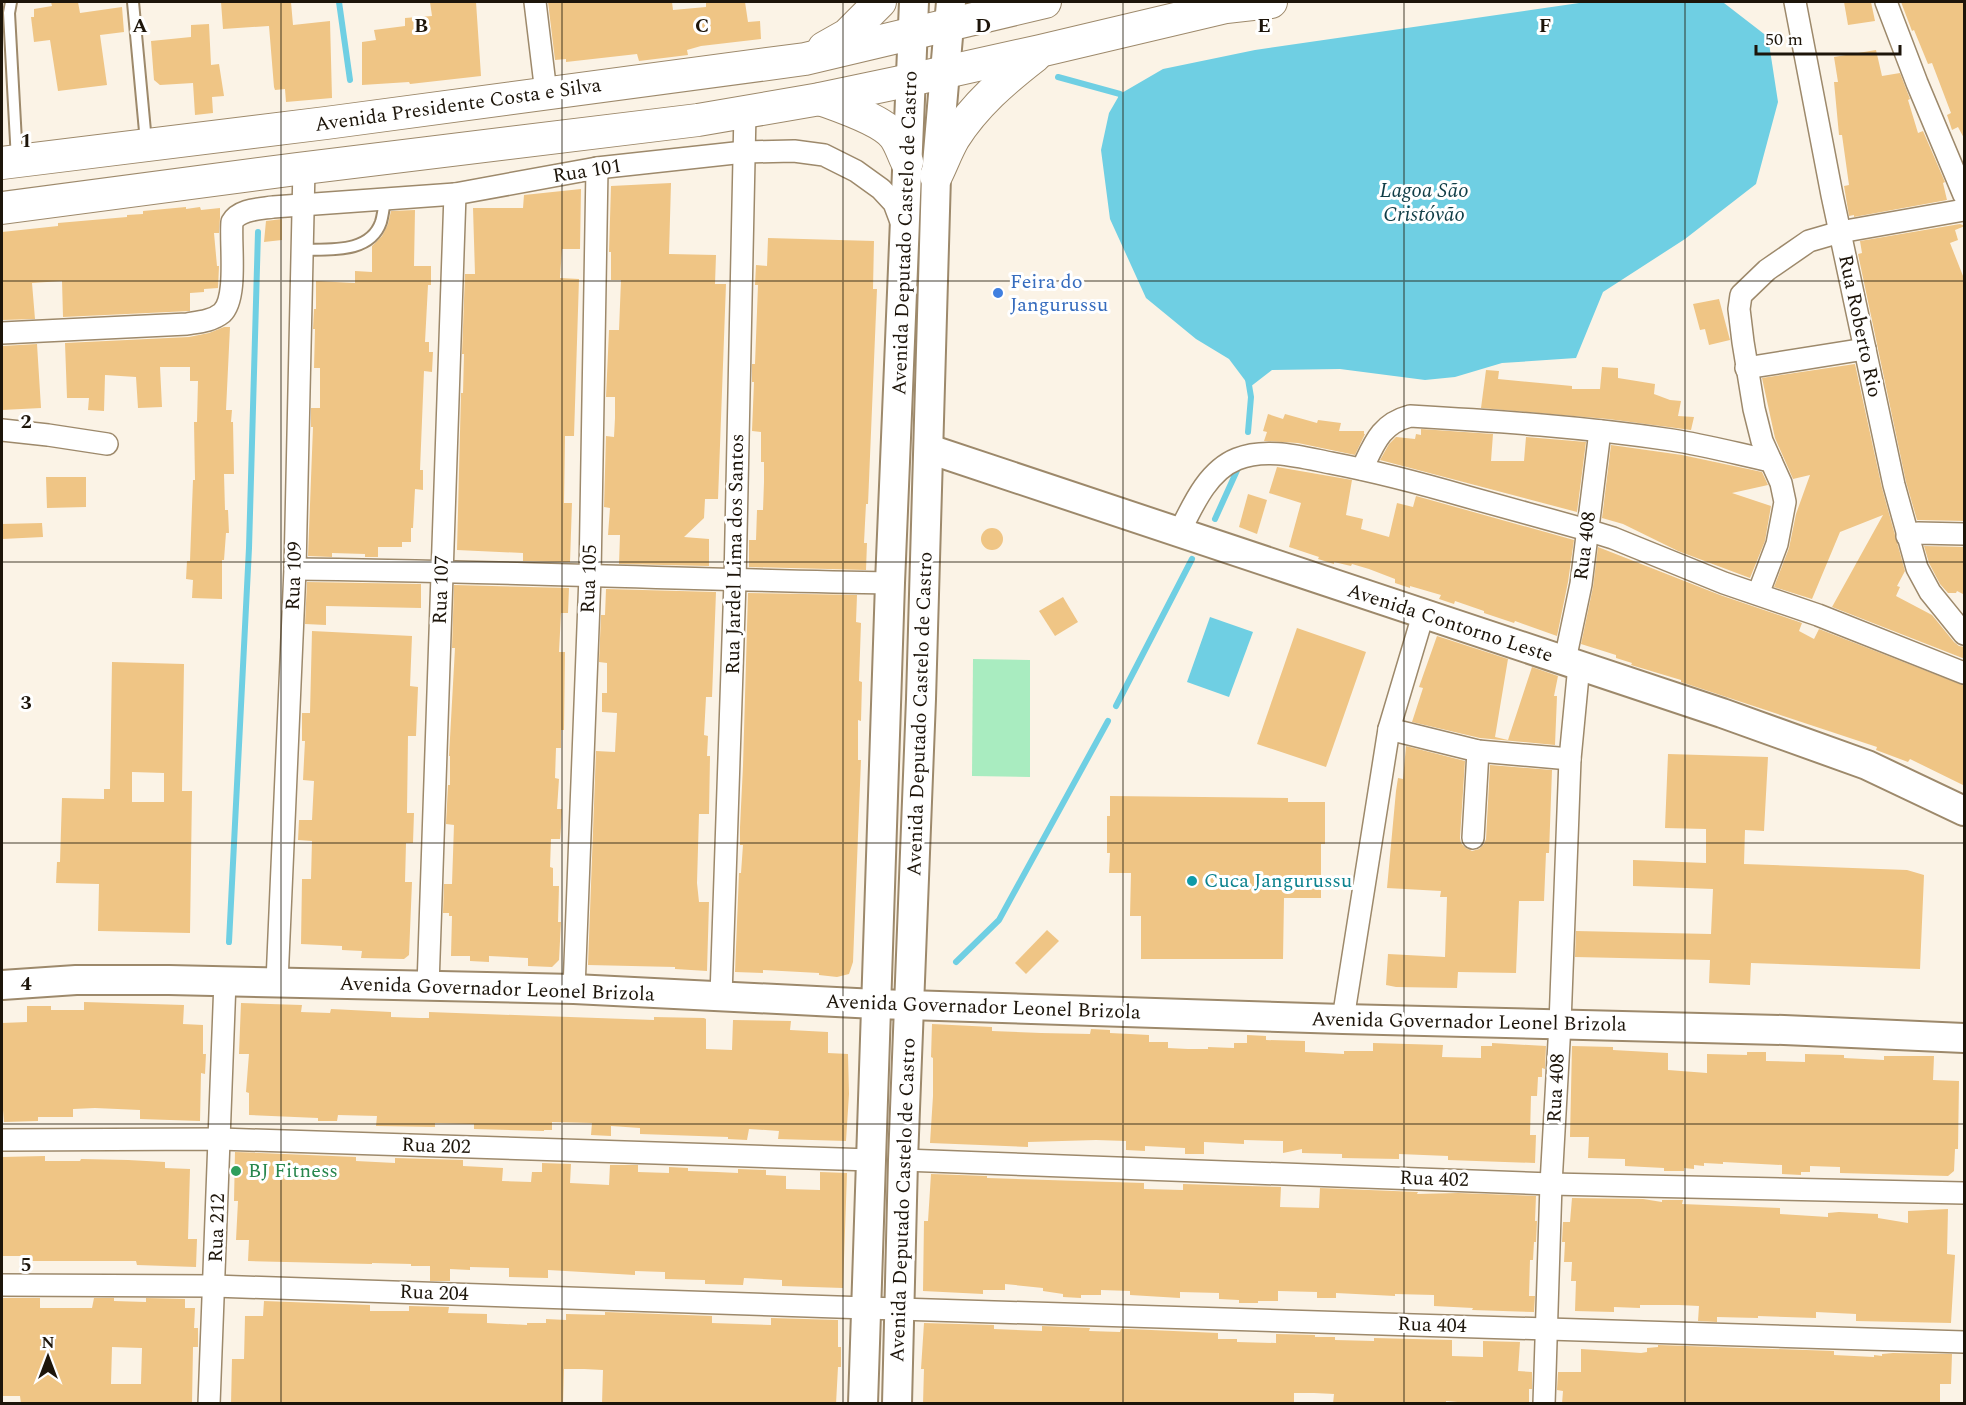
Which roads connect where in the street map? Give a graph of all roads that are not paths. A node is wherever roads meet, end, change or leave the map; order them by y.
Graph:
1 (11, 2) edge
2 (133, 2) edge
3 (535, 2) edge
4 (880, 2) edge
5 (914, 2) edge
6 (1032, 2) edge
7 (1271, 2) edge
8 (1795, 2) edge
9 (1886, 2) edge
10 (950, 13) edge
11 (912, 33) junction
12 (1040, 51) junction
13 (805, 59) junction
14 (945, 72) junction
15 (910, 79) junction
16 (585, 87) junction
17 (546, 93) junction
18 (820, 99) junction
19 (745, 112) junction
20 (586, 134) junction
21 (161, 143) junction
22 (744, 152) junction
23 (9, 162) edge
24 (907, 162) junction
25 (304, 168) junction
26 (597, 168) junction
27 (936, 176) junction
28 (186, 184) junction
29 (455, 194) junction
30 (1965, 195) edge
31 (386, 199) junction
32 (303, 205) junction
33 (2, 208) edge
34 (1965, 210) edge
35 (1840, 232) junction
36 (906, 235) junction
37 (302, 250) junction
38 (2, 333) edge
39 (1865, 349) junction
40 (1746, 368) junction
41 (2, 430) edge
42 (1600, 431) junction
43 (107, 444) dead end
44 (929, 449) junction
45 (1771, 461) junction
46 (1362, 469) junction
47 (1587, 530) junction
48 (1179, 533) junction
49 (1965, 534) edge
50 (1907, 536) junction
51 (295, 569) junction
52 (442, 570) junction
53 (590, 576) junction
54 (735, 581) junction
55 (890, 584) junction
56 (1758, 594) junction
57 (1423, 615) junction
58 (1965, 634) edge
59 (1572, 663) junction
60 (1965, 674) edge
61 (887, 697) junction
62 (921, 699) junction
63 (1389, 729) junction
64 (886, 742) junction
65 (919, 743) junction
66 (1478, 751) junction
67 (1570, 759) junction
68 (1965, 811) edge
69 (1473, 838) dead end
70 (225, 981) junction
71 (277, 982) junction
72 (2, 985) edge
73 (428, 986) junction
74 (574, 990) junction
75 (721, 996) junction
76 (876, 1004) junction
77 (909, 1005) junction
78 (1343, 1019) junction
79 (1560, 1024) junction
80 (1965, 1038) edge
81 (220, 1139) junction
82 (2, 1140) edge
83 (871, 1160) junction
84 (903, 1160) junction
85 (1551, 1184) junction
86 (1965, 1193) edge
87 (2, 1285) edge
88 (214, 1286) junction
89 (867, 1308) junction
90 (899, 1308) junction
91 (1546, 1328) junction
92 (1965, 1342) edge
93 (209, 1404) edge
94 (863, 1404) edge
95 (897, 1404) edge
96 (1544, 1404) edge

1 - 23 lane
2 - 21 lane
3 - 17 street
4 - 13 main road
5 - 11 street, Avenida Deputado Castelo de Castro
6 - 10 main road, Avenida Presidente Costa e Silva
7 - 12 main road
8 - 35 street, Rua Roberto Rio
9 - 30 street
10 - 11 main road, Avenida Presidente Costa e Silva
10 - 14 street, Avenida Deputado Castelo de Castro
11 - 13 main road, Avenida Presidente Costa e Silva
11 - 15 street, Avenida Deputado Castelo de Castro
12 - 14 main road
12 - 27 main road
13 - 16 main road, Avenida Presidente Costa e Silva
14 - 15 main road
14 - 27 street, Avenida Deputado Castelo de Castro
15 - 18 main road
15 - 24 street, Avenida Deputado Castelo de Castro
16 - 17 main road, Avenida Presidente Costa e Silva
16 - 20 main road
17 - 21 main road, Avenida Presidente Costa e Silva
18 - 19 main road
18 - 24 main road
19 - 20 main road
19 - 22 street, Rua Jardel Lima dos Santos
20 - 25 main road
21 - 23 main road, Avenida Presidente Costa e Silva
21 - 28 main road
22 - 26 street, Rua 101
22 - 36 street, Rua 101
22 - 54 street, Rua Jardel Lima dos Santos
24 - 36 street, Avenida Deputado Castelo de Castro
25 - 28 main road
25 - 32 street, Rua 109
26 - 29 street, Rua 101
26 - 53 street, Rua 105
27 - 44 street, Avenida Deputado Castelo de Castro
28 - 33 main road
29 - 31 street, Rua 101
29 - 52 street, Rua 107
31 - 32 street, Rua 101
31 - 37 lane
32 - 37 street, Rua 109
32 - 38 street, Rua 101
34 - 35 street
35 - 39 street, Rua Roberto Rio
35 - 40 street
36 - 55 street, Avenida Deputado Castelo de Castro
37 - 51 street, Rua 109
39 - 40 street
39 - 50 street, Rua Roberto Rio
40 - 45 street
41 - 43 street
42 - 45 street
42 - 46 street
42 - 47 street, Rua 408
44 - 48 street, Avenida Contorno Leste
44 - 62 street, Avenida Deputado Castelo de Castro
45 - 56 street
46 - 47 street
46 - 48 street
47 - 56 street
47 - 59 street, Rua 408
48 - 57 street, Avenida Contorno Leste
49 - 50 street
50 - 58 street, Rua Roberto Rio
51 - 52 street
51 - 71 street, Rua 109
52 - 53 street
52 - 73 street, Rua 107
53 - 54 street
53 - 74 street, Rua 105
54 - 55 street
54 - 75 street, Rua Jardel Lima dos Santos
55 - 61 street, Avenida Deputado Castelo de Castro
56 - 60 street
57 - 59 street, Avenida Contorno Leste
57 - 63 street
59 - 67 street, Rua 408
59 - 68 street, Avenida Contorno Leste
61 - 62 street
61 - 64 street, Avenida Deputado Castelo de Castro
62 - 65 street, Avenida Deputado Castelo de Castro
63 - 66 street
63 - 78 street
64 - 65 street
64 - 76 street, Avenida Deputado Castelo de Castro
65 - 77 street, Avenida Deputado Castelo de Castro
66 - 67 street
66 - 69 street
67 - 79 street, Rua 408
70 - 71 street, Avenida Governador Leonel Brizola
70 - 72 street, Avenida Governador Leonel Brizola
70 - 81 street, Rua 212
71 - 73 street, Avenida Governador Leonel Brizola
73 - 74 street, Avenida Governador Leonel Brizola
74 - 75 street, Avenida Governador Leonel Brizola
75 - 76 street, Avenida Governador Leonel Brizola
76 - 77 street, Avenida Governador Leonel Brizola
76 - 83 street, Avenida Deputado Castelo de Castro
77 - 78 street, Avenida Governador Leonel Brizola
77 - 84 street, Avenida Deputado Castelo de Castro
78 - 79 street, Avenida Governador Leonel Brizola
79 - 80 street, Avenida Governador Leonel Brizola
79 - 85 street, Rua 408
81 - 82 street, Rua 202
81 - 83 street, Rua 202
81 - 88 street, Rua 212
83 - 89 street, Avenida Deputado Castelo de Castro
84 - 85 street, Rua 402
84 - 90 street, Avenida Deputado Castelo de Castro
85 - 86 street, Rua 402
85 - 91 street, Rua 408
87 - 88 street, Rua 204
88 - 89 street, Rua 204
88 - 93 street, Rua 212
89 - 90 street, Rua 204
89 - 94 street, Avenida Deputado Castelo de Castro
90 - 91 street, Rua 404
90 - 95 street, Avenida Deputado Castelo de Castro
91 - 92 street, Rua 404
91 - 96 street, Rua 408

